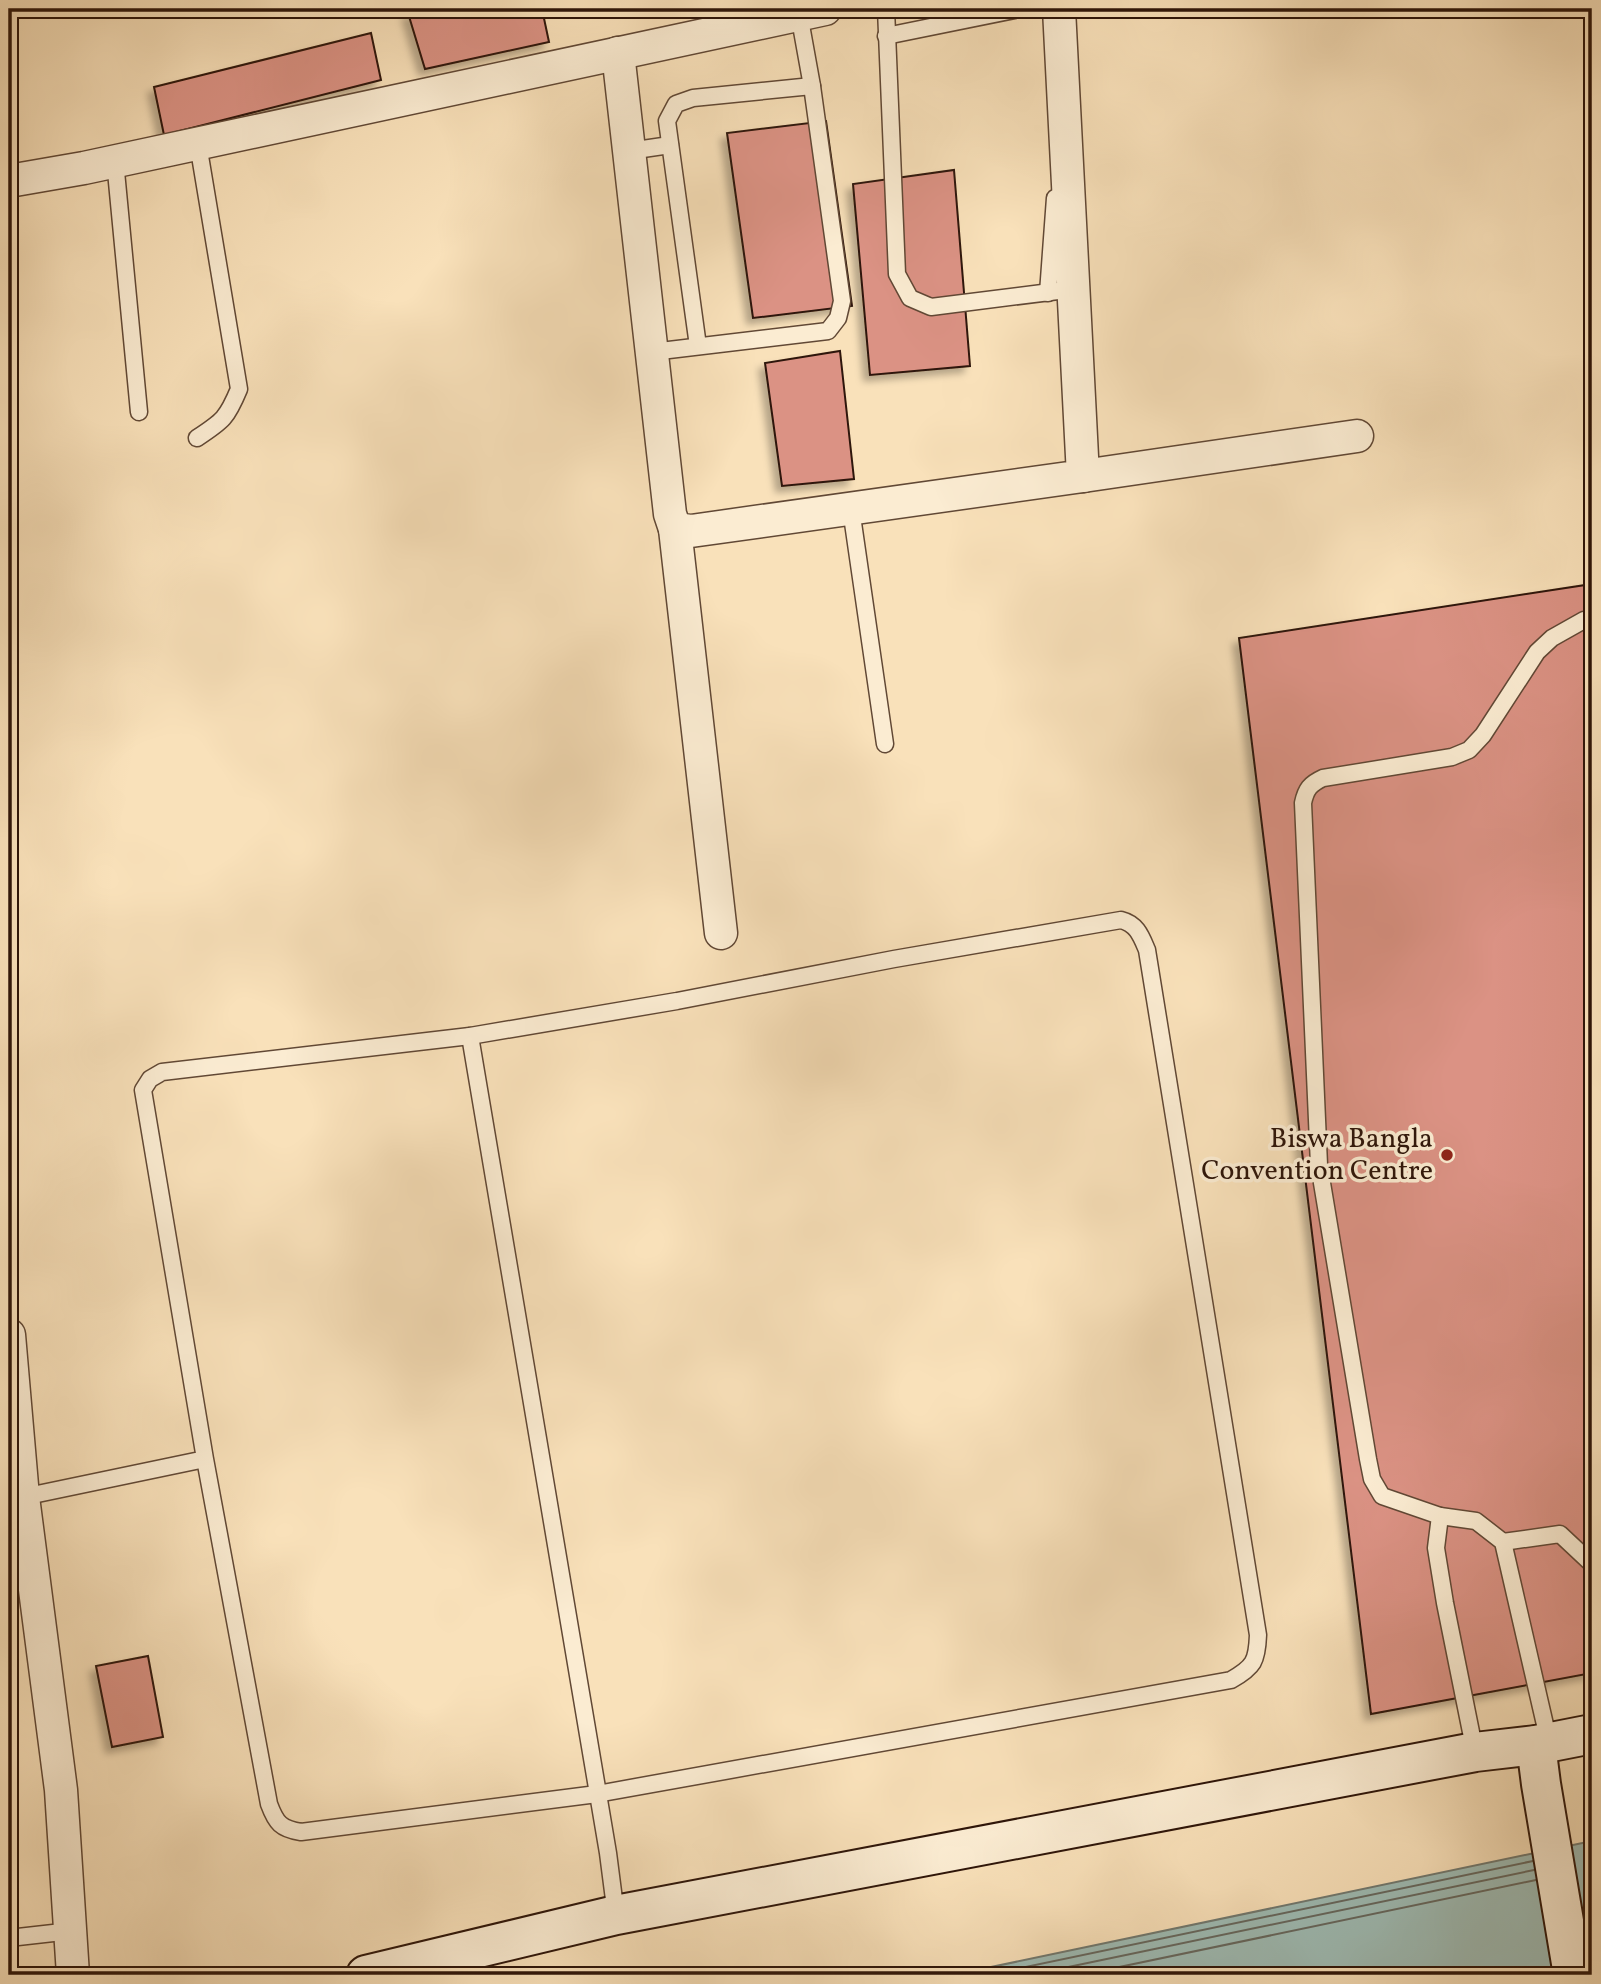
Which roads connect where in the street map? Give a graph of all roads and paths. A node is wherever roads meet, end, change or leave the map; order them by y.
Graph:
1 (886, 9) edge
2 (1019, 9) edge
3 (1042, 9) edge
4 (1059, 9) edge
5 (812, 12) edge
6 (886, 36) junction
7 (618, 53) junction
8 (812, 86) junction
9 (198, 144) junction
10 (670, 145) junction
11 (629, 150) junction
12 (115, 161) junction
13 (9, 181) edge
14 (1061, 291) junction
15 (698, 346) junction
16 (652, 352) junction
17 (139, 412) dead end
18 (1357, 436) dead end
19 (197, 438) dead end
20 (1083, 476) junction
21 (851, 509) junction
22 (675, 529) junction
23 (1592, 620) edge
24 (885, 744) dead end
25 (721, 933) dead end
26 (470, 1036) junction
27 (9, 1335) edge
28 (205, 1459) junction
29 (23, 1497) junction
30 (1440, 1516) junction
31 (1503, 1542) junction
32 (1592, 1564) edge
33 (1592, 1734) edge
34 (1543, 1744) junction
35 (1475, 1752) junction
36 (597, 1794) junction
37 (616, 1915) junction
38 (71, 1931) junction
39 (9, 1938) edge
40 (73, 1975) edge
41 (366, 1975) edge
42 (1573, 1975) edge

1 - 6 lane
2 - 6 lane
3 - 14 lane
4 - 14 street
5 - 7 street
5 - 8 lane
6 - 14 lane
7 - 9 street
7 - 11 street
8 - 10 lane
8 - 15 lane
9 - 12 street
9 - 19 lane
10 - 11 lane
10 - 15 lane
11 - 16 street
12 - 13 street
12 - 17 lane
14 - 20 street
15 - 16 lane
16 - 22 street
18 - 20 street
20 - 21 street
21 - 22 street
21 - 24 lane
22 - 25 street
23 - 30 lane
26 - 28 lane
26 - 36 lane
26 - 36 lane
27 - 29 street
28 - 29 lane
28 - 36 lane
29 - 38 street
30 - 31 lane
30 - 35 lane
31 - 32 lane
31 - 34 lane
33 - 34 street
34 - 35 street
34 - 42 street
35 - 37 street
36 - 37 lane
37 - 41 street
38 - 39 lane
38 - 40 street

